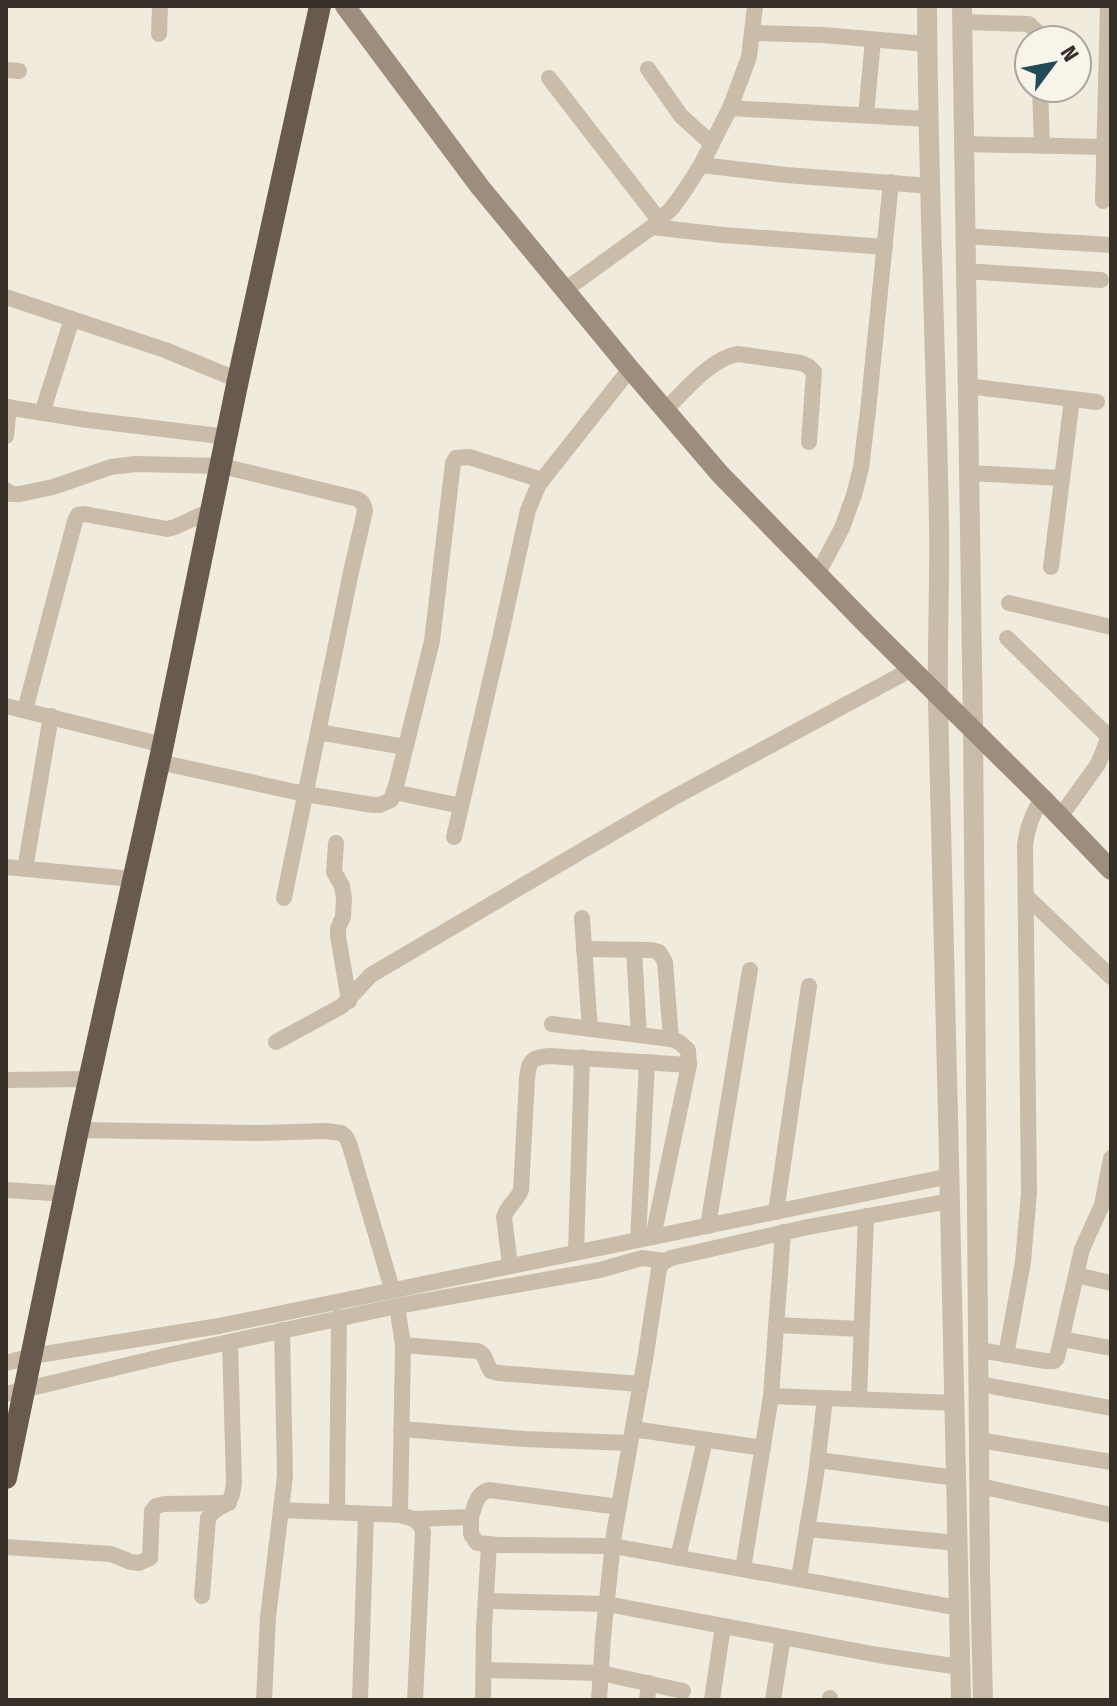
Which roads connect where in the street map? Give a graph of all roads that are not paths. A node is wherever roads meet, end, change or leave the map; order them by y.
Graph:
1 (160, 6) edge
2 (320, 6) edge
3 (345, 6) edge
4 (755, 6) edge
5 (927, 6) edge
6 (1108, 6) edge
7 (962, 14) edge
8 (1029, 24) edge
9 (752, 33) junction
10 (159, 34) dead end
11 (873, 40) junction
12 (927, 44) junction
13 (648, 69) dead end
14 (549, 78) dead end
15 (1041, 104) edge
16 (730, 108) junction
17 (866, 115) junction
18 (928, 119) junction
19 (712, 144) junction
20 (963, 144) junction
21 (1042, 146) junction
22 (1105, 147) junction
23 (701, 165) junction
24 (891, 182) junction
25 (931, 186) junction
26 (1103, 201) dead end
27 (655, 224) junction
28 (964, 236) junction
29 (1111, 245) edge
30 (885, 247) junction
31 (965, 271) junction
32 (1101, 280) dead end
33 (565, 290) junction
34 (6, 297) edge
35 (72, 319) junction
36 (630, 369) junction
37 (238, 380) junction
38 (967, 386) junction
39 (1072, 399) junction
40 (1097, 402) dead end
41 (7, 407) edge
42 (665, 410) junction
43 (42, 413) junction
44 (6, 436) edge
45 (228, 437) junction
46 (809, 442) dead end
47 (222, 466) junction
48 (969, 473) junction
49 (1062, 478) junction
50 (542, 480) junction
51 (6, 490) edge
52 (212, 510) junction
53 (1051, 567) dead end
54 (817, 575) junction
55 (1009, 603) dead end
56 (1111, 627) edge
57 (1007, 638) dead end
58 (912, 669) junction
59 (942, 698) junction
60 (6, 706) edge
61 (25, 710) junction
62 (51, 716) junction
63 (968, 724) junction
64 (318, 732) junction
65 (1110, 734) edge
66 (405, 747) junction
67 (161, 753) junction
68 (394, 792) junction
69 (305, 794) junction
70 (1042, 798) junction
71 (461, 806) junction
72 (1060, 817) junction
73 (454, 837) dead end
74 (336, 843) dead end
75 (1110, 865) edge
76 (6, 867) edge
77 (25, 869) junction
78 (133, 879) junction
79 (1026, 896) junction
80 (284, 898) dead end
81 (582, 918) dead end
82 (584, 949) junction
83 (634, 950) junction
84 (750, 970) dead end
85 (1111, 977) edge
86 (809, 986) dead end
87 (349, 1001) junction
88 (552, 1024) dead end
89 (590, 1029) junction
90 (639, 1035) junction
91 (671, 1039) junction
92 (276, 1042) dead end
93 (582, 1057) junction
94 (647, 1062) junction
95 (689, 1065) junction
96 (90, 1079) junction
97 (6, 1080) edge
98 (78, 1130) junction
99 (1111, 1158) edge
100 (950, 1176) junction
101 (6, 1190) edge
102 (66, 1194) junction
103 (950, 1201) junction
104 (776, 1212) junction
105 (866, 1216) junction
106 (708, 1226) junction
107 (783, 1232) junction
108 (646, 1238) junction
109 (576, 1252) junction
110 (665, 1261) junction
111 (510, 1265) junction
112 (1076, 1275) junction
113 (1111, 1283) edge
114 (392, 1289) junction
115 (397, 1306) junction
116 (339, 1317) junction
117 (776, 1325) junction
118 (861, 1329) junction
119 (282, 1330) junction
120 (1062, 1339) junction
121 (230, 1342) junction
122 (403, 1345) junction
123 (1111, 1348) edge
124 (979, 1350) junction
125 (1006, 1355) junction
126 (6, 1363) edge
127 (24, 1377) edge
128 (641, 1384) junction
129 (979, 1384) junction
130 (771, 1396) junction
131 (825, 1398) junction
132 (859, 1398) junction
133 (955, 1403) junction
134 (1111, 1408) edge
135 (401, 1429) junction
136 (632, 1436) junction
137 (705, 1440) junction
138 (979, 1440) junction
139 (763, 1448) junction
140 (818, 1460) junction
141 (1111, 1462) edge
142 (6, 1478) edge
143 (956, 1478) junction
144 (980, 1486) junction
145 (229, 1503) junction
146 (619, 1507) junction
147 (281, 1510) junction
148 (337, 1512) junction
149 (366, 1514) junction
150 (1111, 1515) edge
151 (407, 1517) junction
152 (471, 1517) junction
153 (807, 1529) junction
154 (958, 1543) junction
155 (489, 1545) junction
156 (613, 1546) junction
157 (6, 1547) edge
158 (678, 1558) junction
159 (743, 1569) junction
160 (799, 1578) junction
161 (202, 1596) dead end
162 (486, 1601) junction
163 (607, 1604) junction
164 (959, 1608) junction
165 (723, 1626) junction
166 (783, 1637) junction
167 (960, 1667) junction
168 (484, 1670) junction
169 (601, 1673) junction
170 (683, 1691) dead end
171 (648, 1692) edge
172 (264, 1700) edge
173 (360, 1700) edge
174 (415, 1700) edge
175 (483, 1700) edge
176 (599, 1700) edge
177 (712, 1700) edge
178 (773, 1700) edge
179 (961, 1700) edge
180 (983, 1700) edge

1 - 10 street
2 - 37 highway
3 - 33 main road
4 - 9 street
5 - 12 street
6 - 22 street
7 - 8 street
7 - 20 street
9 - 11 street
9 - 16 street
11 - 12 street
11 - 17 street
12 - 18 street
13 - 19 street
14 - 27 street
15 - 21 street
16 - 17 street
16 - 19 street
17 - 18 street
18 - 25 street
19 - 23 street
20 - 21 street
20 - 28 street
21 - 22 street
22 - 26 street
23 - 24 street
23 - 27 street
24 - 25 street
24 - 30 street
25 - 59 street
27 - 30 street
27 - 33 street
28 - 29 street
28 - 31 street
30 - 54 street
31 - 32 street
31 - 38 street
33 - 36 main road
34 - 35 street
35 - 37 street
35 - 43 street
36 - 42 main road
36 - 50 street
37 - 45 highway
38 - 39 street
38 - 48 street
39 - 40 street
39 - 49 street
41 - 43 street
41 - 44 street
42 - 46 street
42 - 54 main road
43 - 45 street
45 - 47 highway
47 - 51 street
47 - 52 highway
47 - 64 street
48 - 49 street
48 - 63 street
49 - 53 street
50 - 66 street
50 - 71 street
52 - 61 street
52 - 67 highway
54 - 58 main road
55 - 56 street
57 - 65 street
58 - 59 main road
58 - 87 street
59 - 63 main road
59 - 100 street
60 - 61 street
61 - 62 street
62 - 67 street
62 - 77 street
63 - 70 main road
63 - 124 street
64 - 66 street
64 - 69 street
65 - 72 street
66 - 68 street
67 - 69 street
67 - 78 highway
68 - 69 street
68 - 71 street
69 - 80 street
70 - 72 main road
70 - 79 street
71 - 73 street
72 - 75 main road
74 - 87 street
76 - 77 street
77 - 78 street
78 - 96 highway
79 - 85 street
79 - 125 street
81 - 82 street
82 - 83 street
82 - 89 street
83 - 90 street
83 - 91 street
84 - 106 street
86 - 104 street
87 - 92 street
88 - 89 street
89 - 90 street
90 - 91 street
91 - 95 street
93 - 94 street
93 - 109 street
93 - 111 street
94 - 95 street
94 - 108 street
95 - 108 street
96 - 97 street
96 - 98 highway
98 - 102 highway
98 - 114 street
99 - 112 street
100 - 103 street
100 - 104 street
101 - 102 street
102 - 127 highway
103 - 105 street
103 - 133 street
104 - 106 street
105 - 107 street
105 - 118 street
106 - 108 street
107 - 110 street
107 - 117 street
108 - 109 street
109 - 111 street
110 - 115 street
110 - 128 street
111 - 114 street
112 - 113 street
112 - 120 street
114 - 127 street
115 - 116 street
115 - 122 street
116 - 119 street
116 - 148 street
117 - 118 street
117 - 130 street
118 - 132 street
119 - 121 street
119 - 147 street
120 - 123 street
120 - 125 street
121 - 127 street
121 - 145 street
122 - 128 street
122 - 135 street
124 - 125 street
124 - 129 street
126 - 127 street
127 - 142 highway
128 - 136 street
129 - 134 street
129 - 138 street
130 - 131 street
130 - 139 street
131 - 132 street
131 - 140 street
132 - 133 street
133 - 143 street
135 - 136 street
135 - 151 street
136 - 137 street
136 - 146 street
137 - 139 street
137 - 158 street
138 - 141 street
138 - 144 street
139 - 159 street
140 - 143 street
140 - 153 street
143 - 154 street
144 - 150 street
144 - 180 street
145 - 157 street
145 - 161 street
146 - 152 street
146 - 156 street
147 - 148 street
147 - 172 street
148 - 149 street
149 - 151 street
149 - 173 street
151 - 152 street
151 - 174 street
152 - 155 street
153 - 154 street
153 - 160 street
154 - 164 street
155 - 156 street
155 - 162 street
156 - 158 street
156 - 163 street
158 - 159 street
159 - 160 street
160 - 164 street
162 - 163 street
162 - 168 street
163 - 165 street
163 - 169 street
164 - 167 street
165 - 166 street
165 - 177 street
166 - 167 street
166 - 178 street
167 - 179 street
168 - 169 street
168 - 175 street
169 - 171 street
169 - 176 street
170 - 171 street

